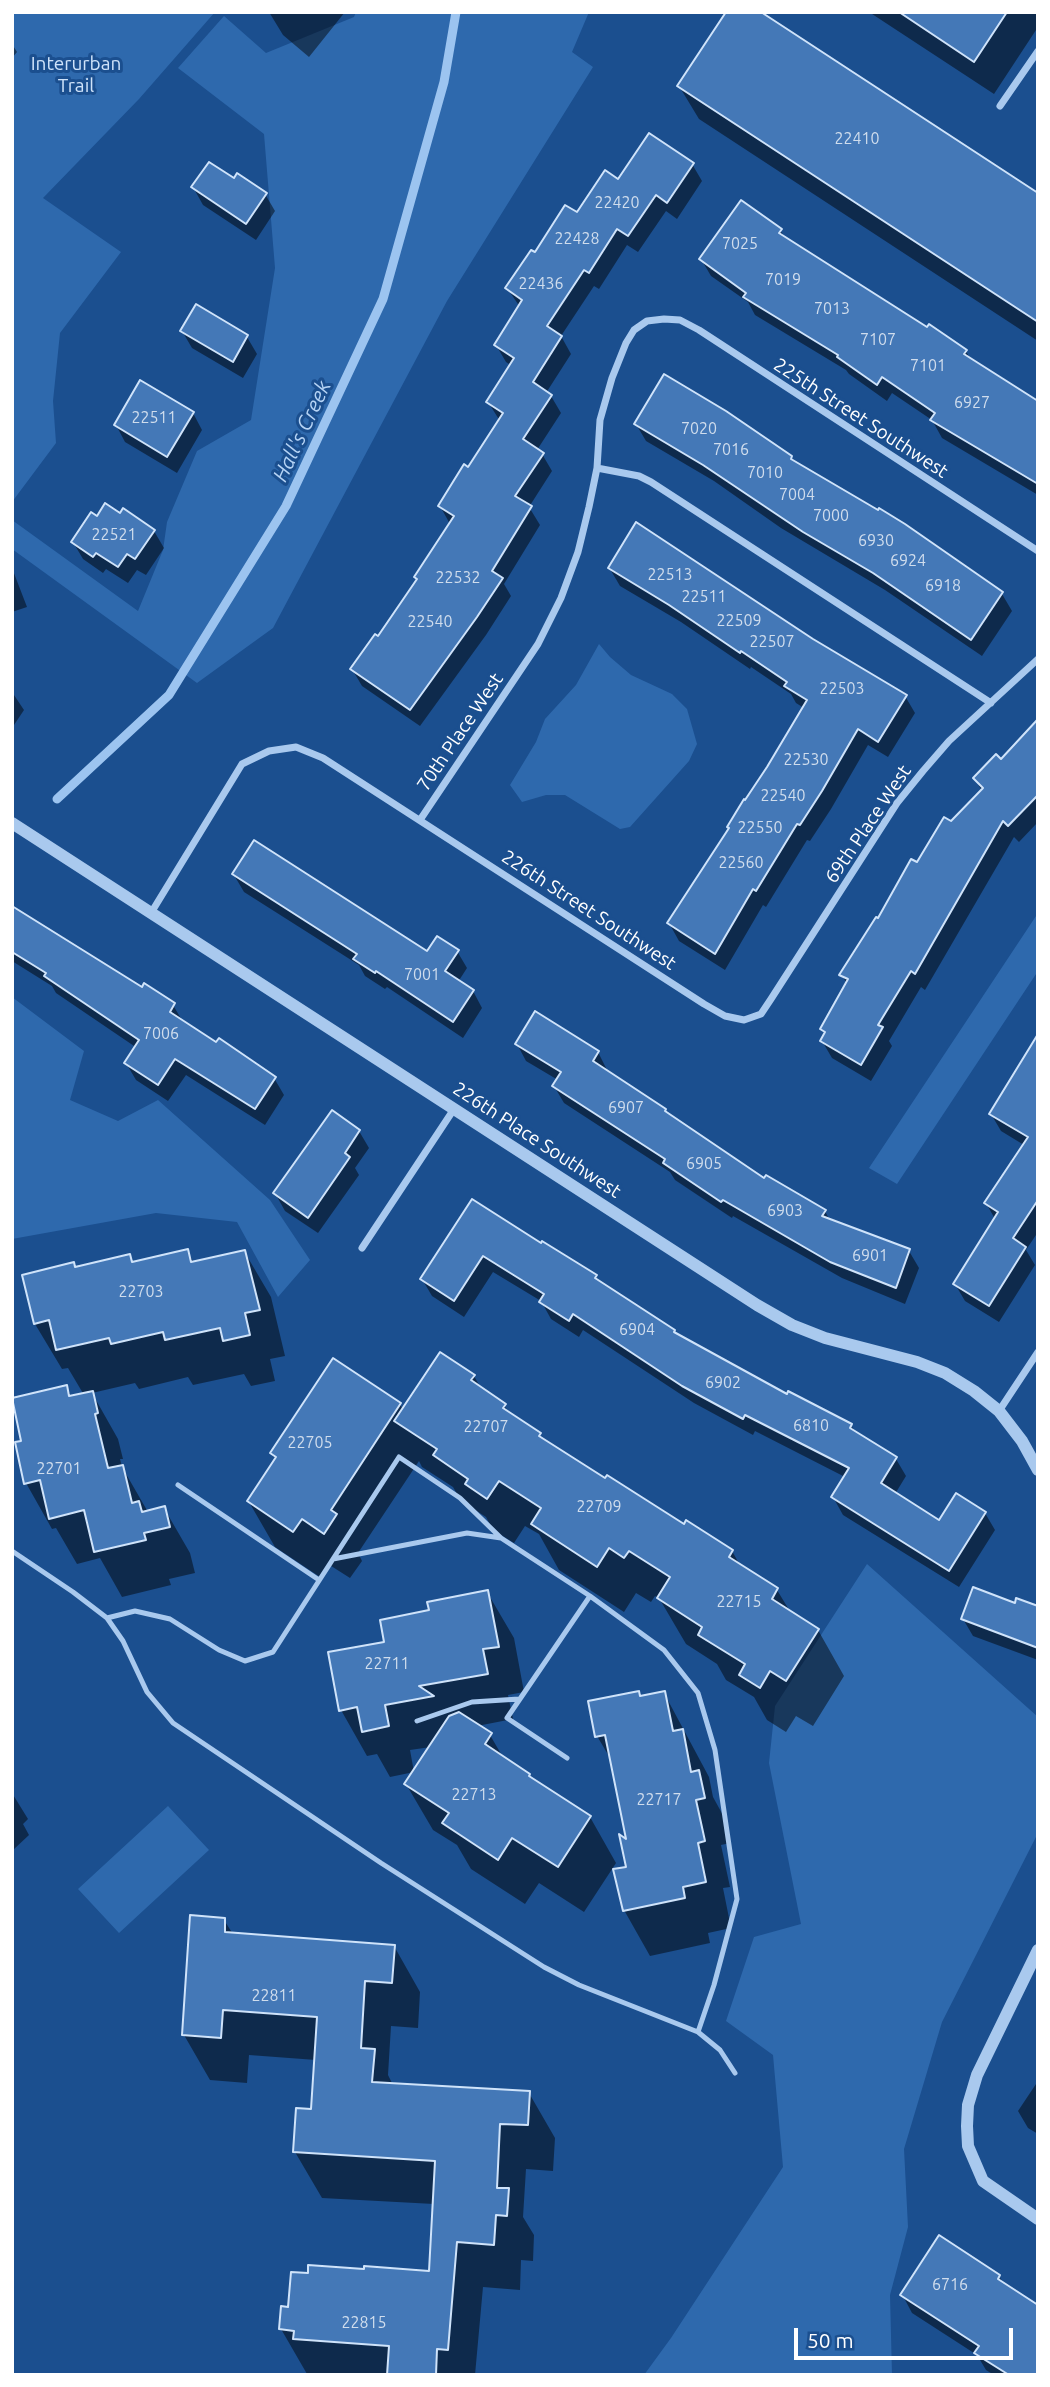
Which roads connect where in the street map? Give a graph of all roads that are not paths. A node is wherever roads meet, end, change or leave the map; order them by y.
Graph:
1 (1038, 51) edge
2 (1000, 106) dead end
3 (664, 319) joint
4 (597, 468) junction
5 (1038, 551) edge
6 (1038, 659) edge
7 (991, 703) junction
8 (420, 820) junction
9 (12, 823) edge
10 (151, 913) junction
11 (744, 1020) joint
12 (454, 1109) junction
13 (362, 1248) dead end
14 (1038, 1352) edge
15 (999, 1411) junction
16 (1038, 1470) edge
17 (178, 1485) dead end
18 (501, 1538) junction
19 (12, 1551) edge
20 (333, 1559) junction
21 (319, 1580) junction
22 (590, 1597) junction
23 (107, 1618) junction
24 (519, 1699) junction
25 (417, 1721) dead end
26 (567, 1758) dead end
27 (1038, 1950) edge
28 (698, 2032) junction
29 (735, 2073) dead end
30 (1038, 2219) edge

1 - 2 street
3 - 4 street, 70th Place West
3 - 5 street, 225th Street Southwest
4 - 7 street
4 - 8 street, 70th Place West
6 - 7 street, 69th Place West
7 - 11 street, 69th Place West
8 - 10 street, 70th Place West
8 - 11 street, 226th Street Southwest
9 - 10 street, 226th Place Southwest
10 - 12 street, 226th Place Southwest
12 - 13 street
12 - 15 street, 226th Place Southwest
14 - 15 street
15 - 16 street, 226th Place Southwest
17 - 21 lane
18 - 20 lane
18 - 20 lane
18 - 22 lane
19 - 23 lane
20 - 21 lane
21 - 23 lane
22 - 24 lane
22 - 28 lane
23 - 28 lane
24 - 25 lane
24 - 26 lane
27 - 30 street
28 - 29 lane

